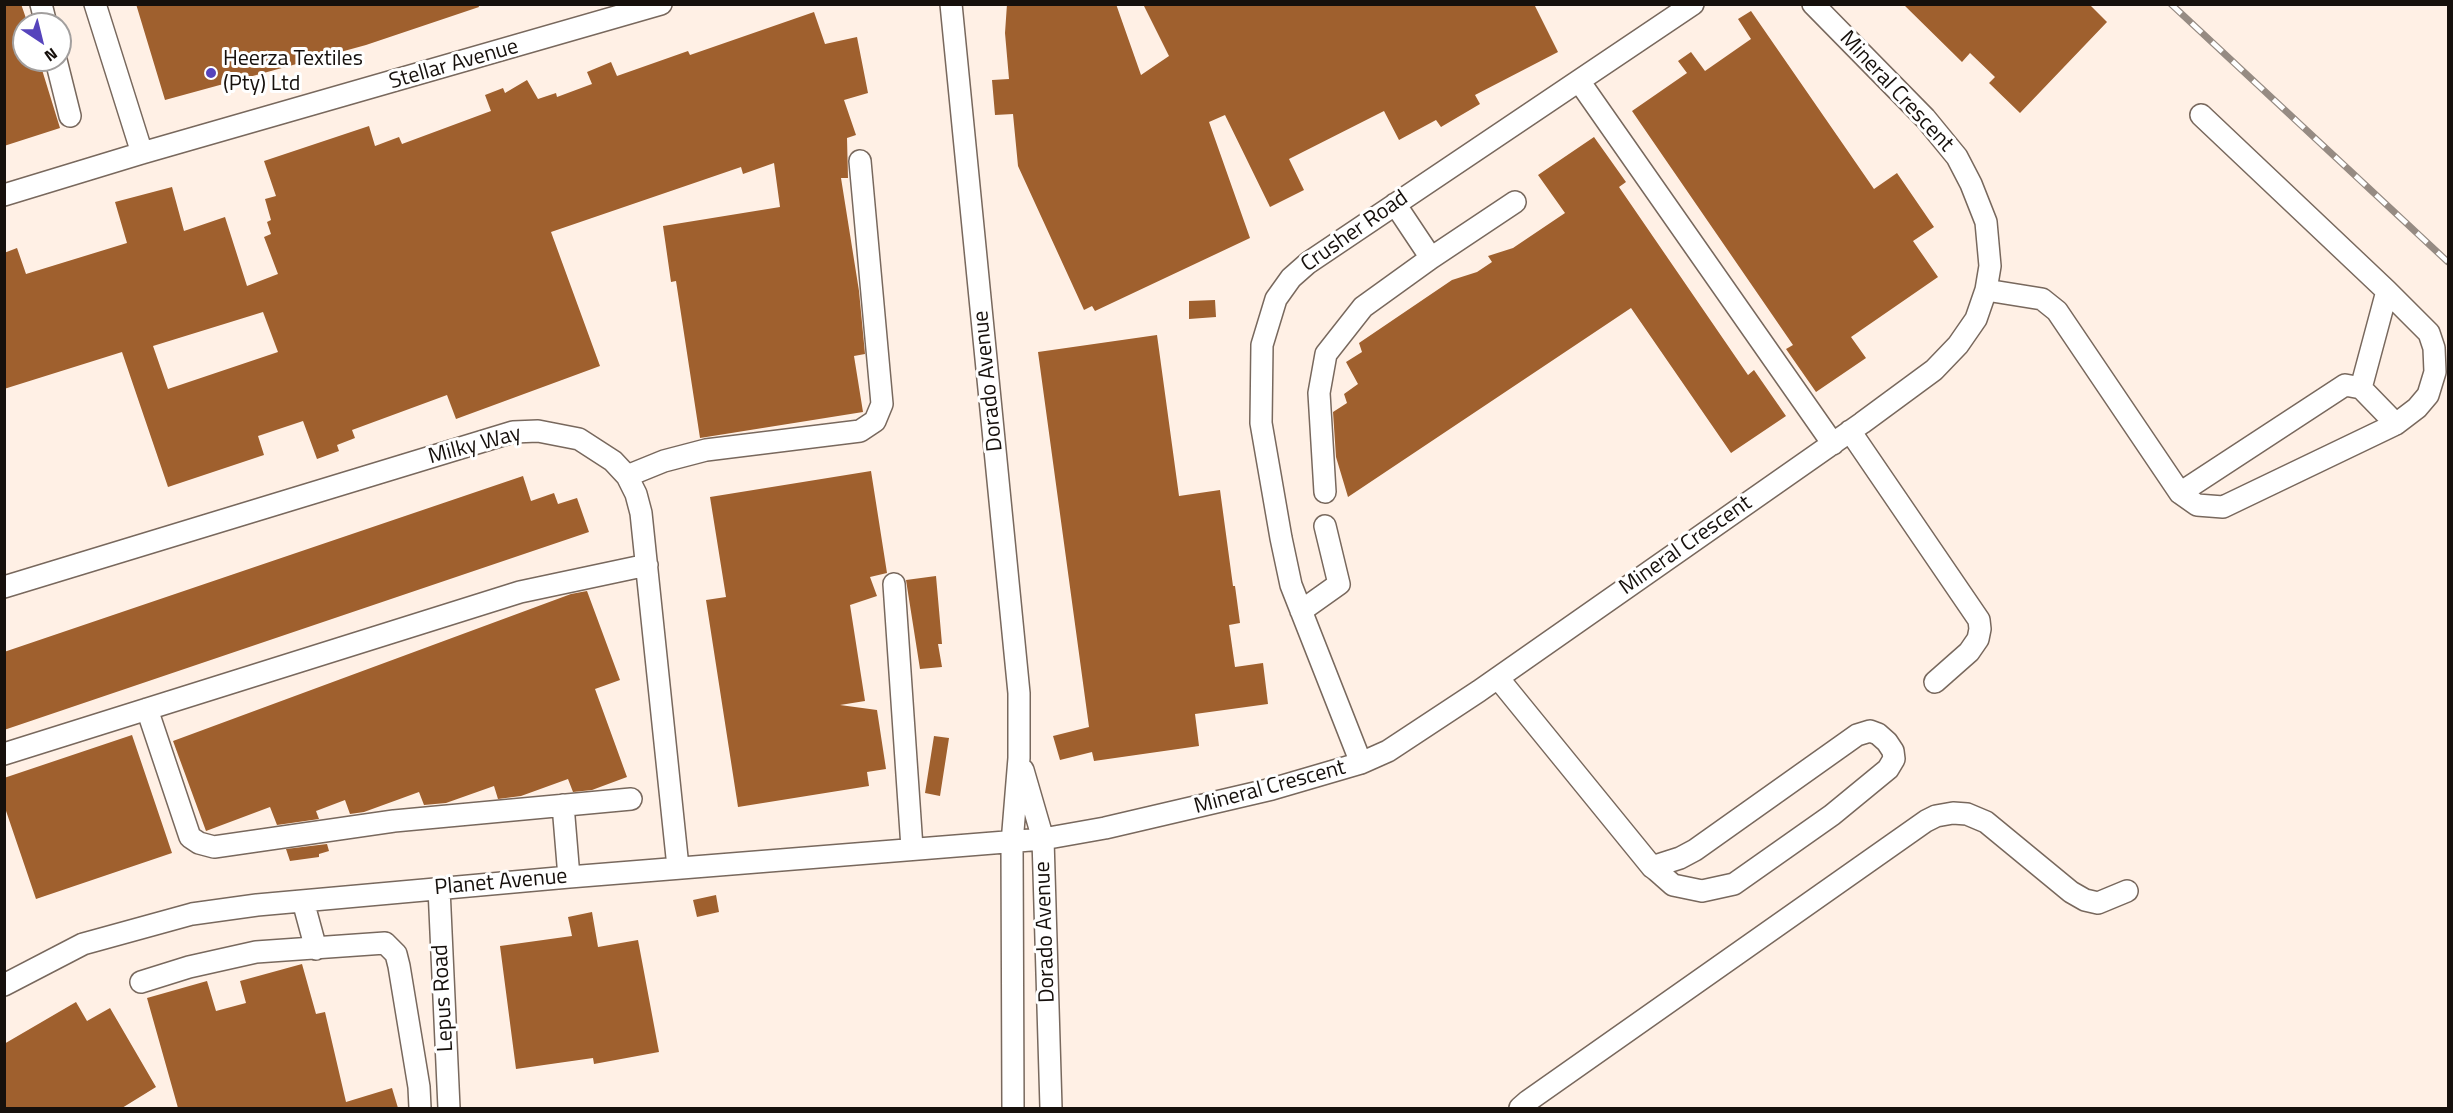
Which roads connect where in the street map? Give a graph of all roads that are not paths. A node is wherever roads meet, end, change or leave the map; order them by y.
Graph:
1 (95, 4) edge
2 (661, 4) edge
3 (951, 4) edge
4 (1693, 4) edge
5 (1814, 4) edge
6 (609, 12) edge
7 (59, 72) edge
8 (1579, 81) junction
9 (70, 116) dead end
10 (2201, 116) dead end
11 (142, 153) junction
12 (860, 161) dead end
13 (4, 195) edge
14 (1515, 202) dead end
15 (1395, 204) junction
16 (1431, 258) junction
17 (1986, 290) junction
18 (2387, 291) junction
19 (2361, 388) junction
20 (2396, 424) junction
21 (1850, 432) junction
22 (1833, 444) junction
23 (627, 476) junction
24 (1325, 492) dead end
25 (2180, 494) junction
26 (1325, 526) dead end
27 (647, 565) junction
28 (894, 584) dead end
29 (4, 587) edge
30 (1301, 610) junction
31 (1498, 678) junction
32 (1935, 682) dead end
33 (147, 710) junction
34 (4, 754) edge
35 (1020, 758) junction
36 (1361, 763) junction
37 (631, 799) dead end
38 (563, 805) junction
39 (1043, 839) junction
40 (1012, 843) junction
41 (912, 848) junction
42 (678, 867) junction
43 (1652, 867) junction
44 (569, 877) junction
45 (439, 888) junction
46 (2127, 891) dead end
47 (303, 901) junction
48 (316, 949) junction
49 (141, 982) dead end
50 (4, 985) edge
51 (420, 1108) edge
52 (449, 1108) edge
53 (1013, 1108) edge
54 (1051, 1108) edge
55 (1520, 1108) edge

1 - 11 street
2 - 6 street, Stellar Avenue
3 - 35 street, Dorado Avenue
4 - 8 street, Crusher Road
5 - 17 street, Mineral Crescent
6 - 11 street, Stellar Avenue
7 - 9 street
8 - 15 street, Crusher Road
8 - 22 street
10 - 18 street
11 - 13 street, Stellar Avenue
12 - 23 street
14 - 16 street
15 - 16 street
15 - 30 street, Crusher Road
16 - 24 street
17 - 21 street, Mineral Crescent
17 - 25 street
18 - 19 street
18 - 20 street
19 - 20 street
19 - 25 street
20 - 25 street
21 - 22 street, Mineral Crescent
21 - 32 street
22 - 31 street, Mineral Crescent
23 - 27 street, Milky Way
23 - 29 street, Milky Way
26 - 30 street
27 - 33 street
27 - 42 street, Milky Way
28 - 41 street
30 - 36 street, Crusher Road
31 - 36 street, Mineral Crescent
31 - 43 street
33 - 34 street
33 - 38 street
35 - 39 street, Dorado Avenue
35 - 40 street, Dorado Avenue
36 - 39 street, Mineral Crescent
37 - 38 street
38 - 44 street
39 - 40 street, Mineral Crescent
39 - 54 street, Dorado Avenue
40 - 41 street, Planet Avenue
40 - 53 street, Dorado Avenue
41 - 42 street, Planet Avenue
42 - 44 street, Planet Avenue
43 - 43 street
44 - 45 street, Planet Avenue
45 - 47 street, Planet Avenue
45 - 52 street, Lepus Road
46 - 55 street
47 - 48 street
47 - 50 street, Planet Avenue
48 - 49 street
48 - 51 street

